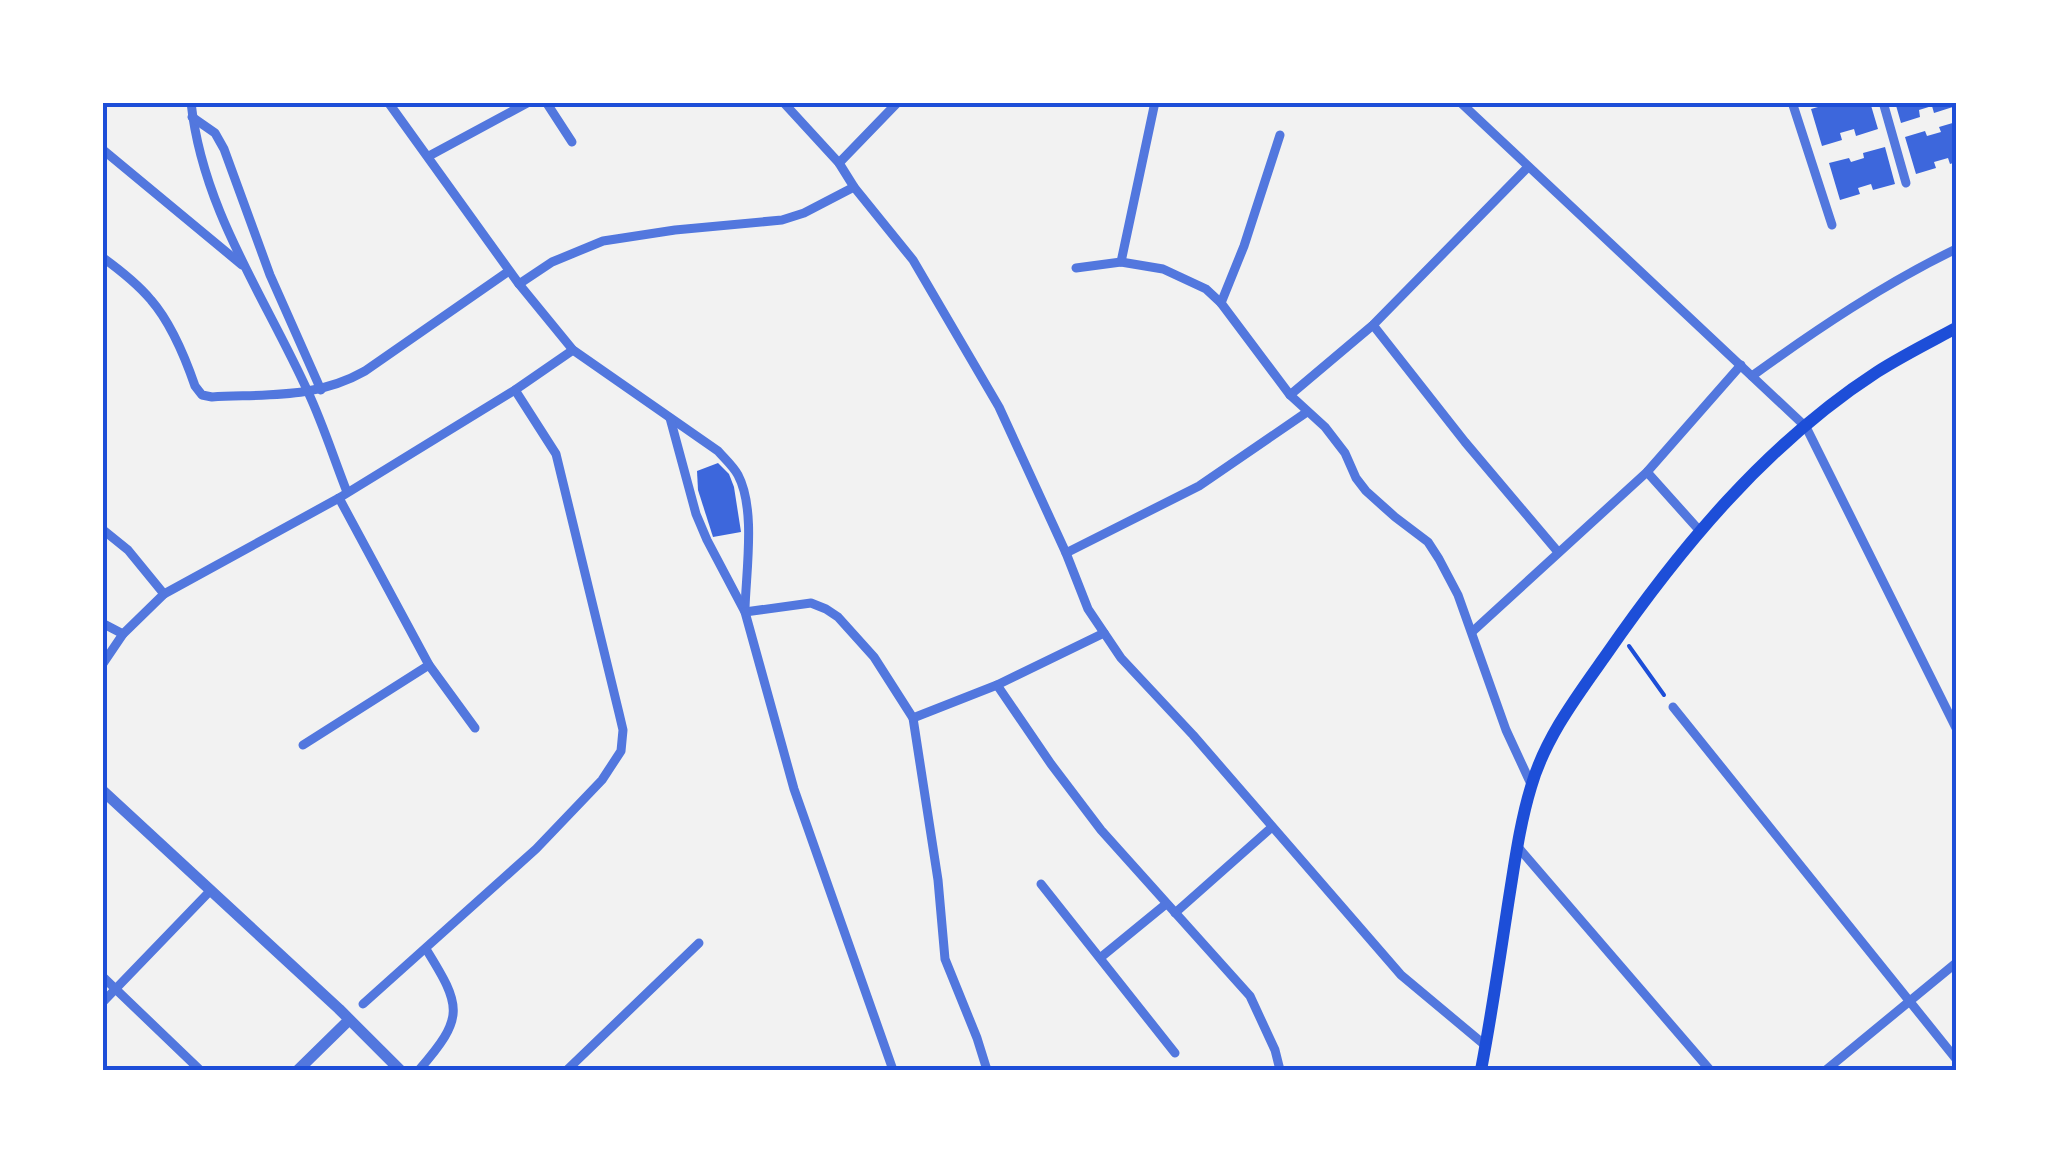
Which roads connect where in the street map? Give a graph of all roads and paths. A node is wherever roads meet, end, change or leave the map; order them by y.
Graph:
1 (191, 102) edge
2 (388, 102) edge
3 (529, 102) edge
4 (546, 102) edge
5 (783, 102) edge
6 (898, 102) edge
7 (1156, 102) edge
8 (1460, 102) edge
9 (1792, 102) edge
10 (1883, 102) edge
11 (192, 117) junction
12 (1280, 135) dead end
13 (572, 142) dead end
14 (102, 149) edge
15 (429, 156) junction
16 (838, 164) junction
17 (1528, 166) junction
18 (1906, 183) dead end
19 (854, 187) junction
20 (1832, 226) dead end
21 (1956, 249) edge
22 (104, 260) edge
23 (1121, 262) junction
24 (244, 266) junction
25 (1076, 268) dead end
26 (509, 271) junction
27 (519, 284) junction
28 (1221, 303) junction
29 (1373, 326) junction
30 (1956, 328) edge
31 (573, 350) junction
32 (1741, 366) junction
33 (1752, 376) junction
34 (320, 390) junction
35 (515, 390) junction
36 (308, 392) junction
37 (1290, 395) junction
38 (1307, 412) junction
39 (670, 418) junction
40 (1806, 427) junction
41 (1647, 472) junction
42 (343, 495) junction
43 (102, 529) edge
44 (1699, 530) junction
45 (1558, 552) junction
46 (1066, 553) junction
47 (164, 594) junction
48 (745, 612) junction
49 (102, 624) edge
50 (1472, 632) junction
51 (1104, 633) junction
52 (123, 634) junction
53 (1620, 634) junction
54 (102, 664) edge
55 (429, 664) junction
56 (998, 685) junction
57 (1673, 707) joint
58 (912, 718) junction
59 (475, 728) dead end
60 (1956, 728) edge
61 (303, 745) dead end
62 (1531, 784) junction
63 (102, 790) edge
64 (1272, 827) junction
65 (1518, 846) junction
66 (1040, 884) dead end
67 (211, 890) junction
68 (1166, 904) junction
69 (1175, 914) junction
70 (699, 943) dead end
71 (426, 949) junction
72 (1100, 958) junction
73 (1956, 963) edge
74 (102, 976) edge
75 (116, 989) junction
76 (1912, 1001) junction
77 (102, 1003) edge
78 (363, 1004) dead end
79 (348, 1020) junction
80 (1486, 1046) junction
81 (1175, 1052) dead end
82 (1956, 1059) edge
83 (889, 1069) edge
84 (200, 1070) edge
85 (298, 1070) edge
86 (400, 1070) edge
87 (418, 1070) edge
88 (566, 1070) edge
89 (987, 1070) edge
90 (1280, 1070) edge
91 (1481, 1070) edge
92 (1710, 1070) edge
93 (1826, 1070) edge

1 - 11 street
2 - 15 street
3 - 15 street
4 - 13 street
5 - 16 street
6 - 16 street
7 - 23 street
8 - 17 street
9 - 20 street
10 - 18 street
11 - 24 street
11 - 34 street
12 - 28 street
14 - 24 street
15 - 26 street
16 - 19 street
17 - 29 street
17 - 32 street
19 - 27 street
19 - 46 street
21 - 33 street
22 - 36 street
23 - 25 street
23 - 28 street
24 - 36 street
26 - 27 street
26 - 34 street
27 - 31 street
28 - 37 street
29 - 37 street
29 - 45 street
30 - 40 main road
31 - 35 street
31 - 39 street
32 - 33 street
32 - 41 street
33 - 40 street
34 - 36 street
35 - 42 street
35 - 71 street
36 - 42 street
37 - 38 street
38 - 46 street
38 - 50 street
39 - 48 street
39 - 48 street
40 - 44 main road
40 - 60 street
41 - 44 street
41 - 45 street
42 - 47 street
42 - 55 street
43 - 47 street
44 - 53 main road
45 - 50 street
46 - 51 street
47 - 52 street
48 - 58 street
48 - 83 street
49 - 52 street
50 - 62 street
51 - 56 street
51 - 64 street
52 - 54 street
53 - 57 path
53 - 62 main road
55 - 59 street
55 - 61 street
56 - 58 street
56 - 68 street
57 - 76 street
58 - 89 street
62 - 65 main road
63 - 67 street
64 - 69 street
64 - 80 street
65 - 80 main road
65 - 92 street
66 - 72 street
67 - 75 street
67 - 79 street
68 - 69 street
68 - 72 street
69 - 90 street
70 - 88 street
71 - 78 street
71 - 87 street
72 - 81 street
73 - 76 street
74 - 75 street
75 - 77 street
75 - 84 street
76 - 82 street
76 - 93 street
79 - 85 street
79 - 86 street
80 - 91 main road

